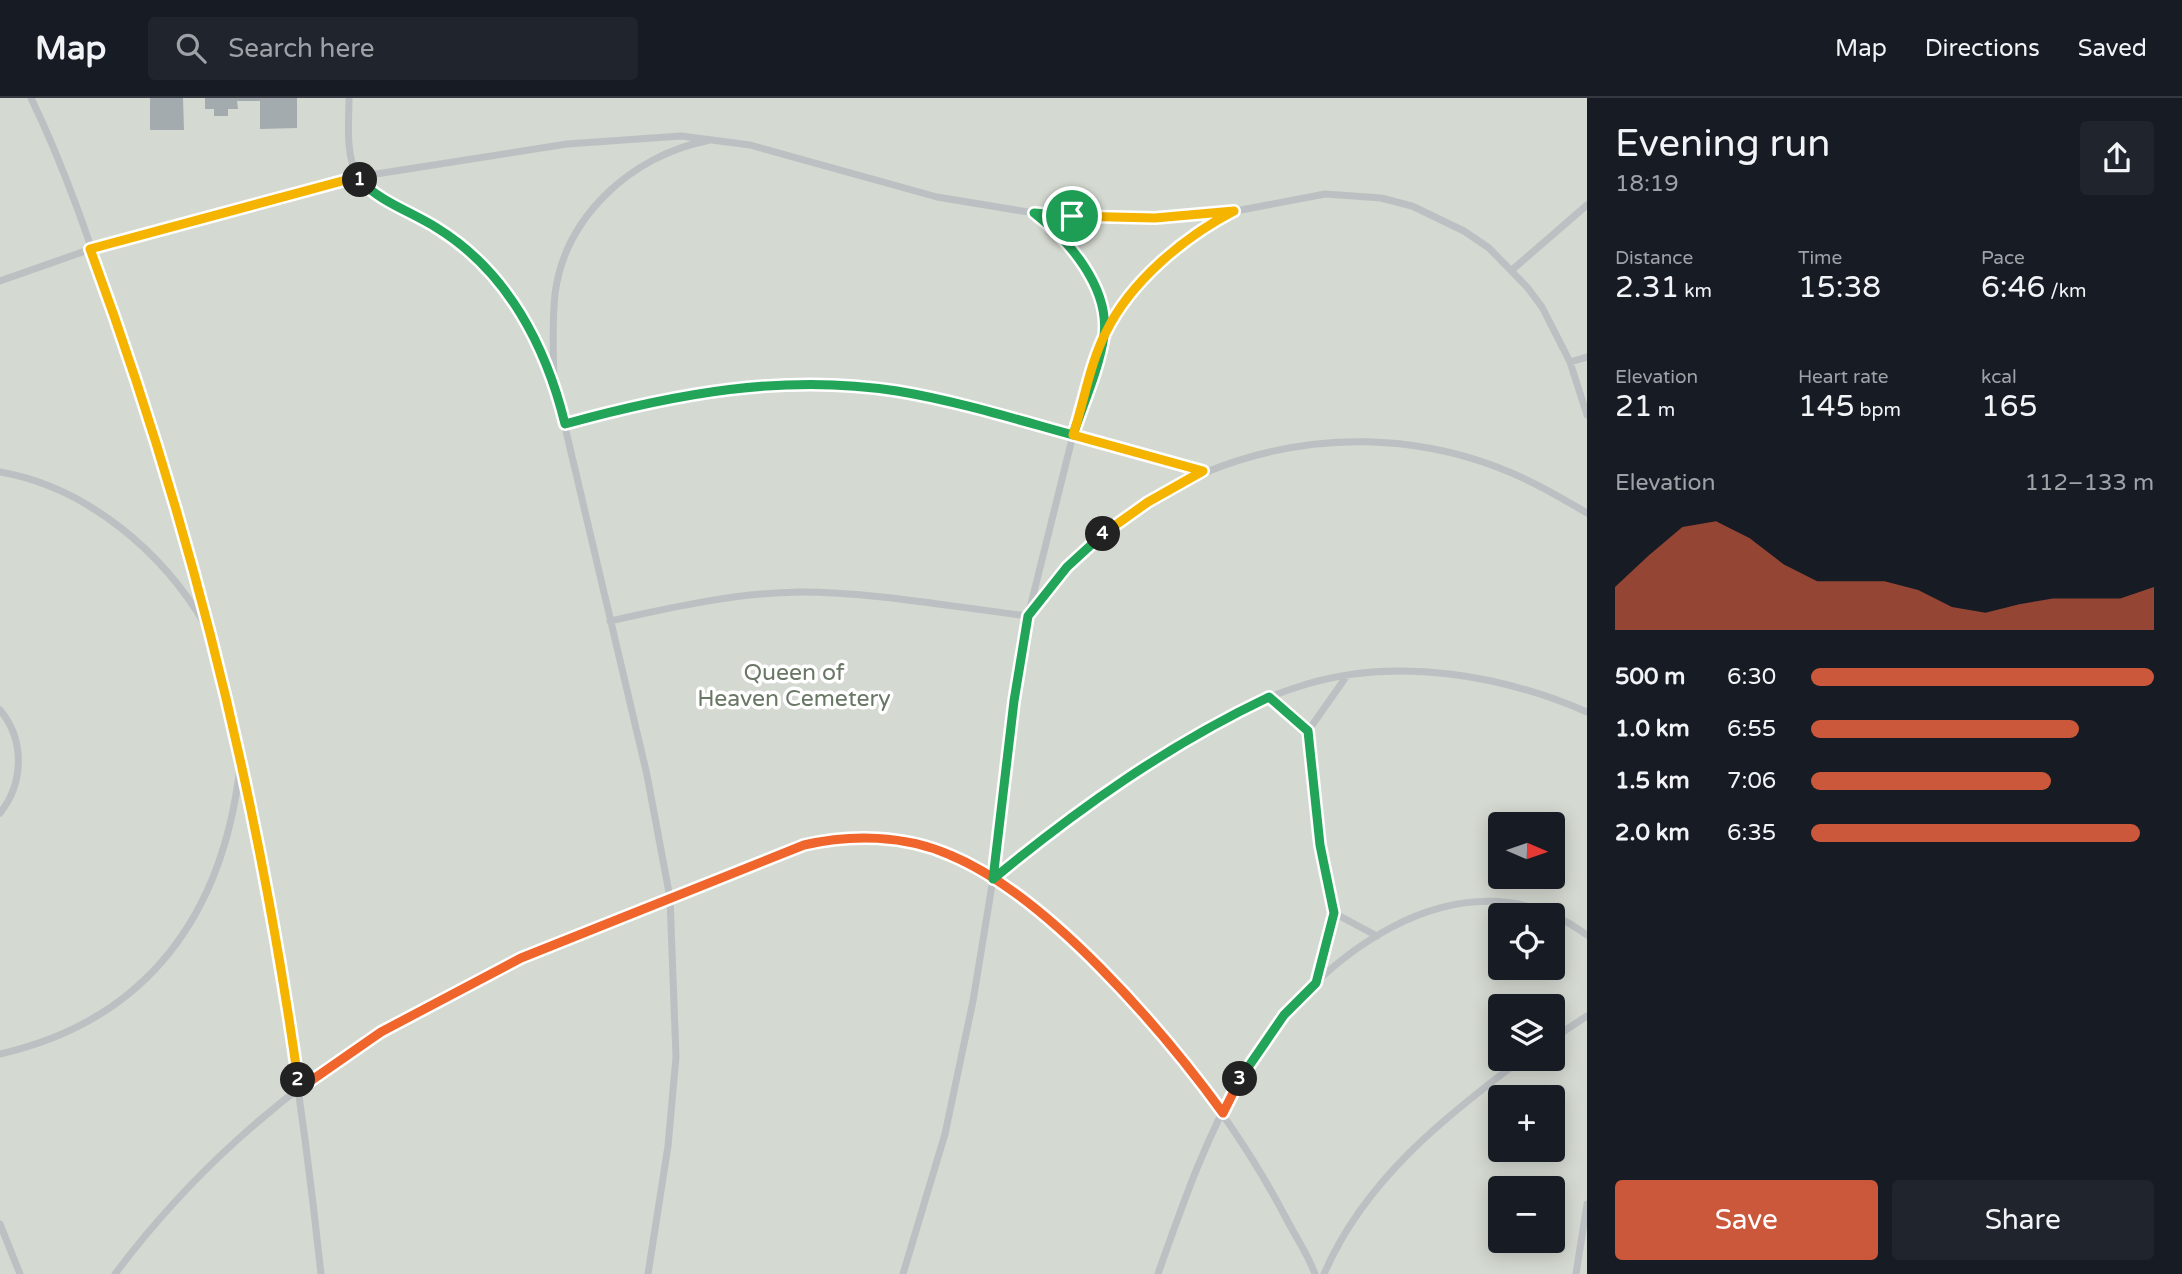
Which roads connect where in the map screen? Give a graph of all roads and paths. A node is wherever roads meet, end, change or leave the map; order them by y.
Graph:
1 (31, 98) edge
2 (349, 98) edge
3 (714, 139) junction
4 (357, 177) junction
5 (1587, 205) edge
6 (1234, 211) junction
7 (1034, 213) junction
8 (90, 249) junction
9 (1512, 270) junction
10 (0, 281) edge
11 (1104, 335) junction
12 (1587, 357) edge
13 (1570, 362) junction
14 (554, 380) junction
15 (1587, 415) edge
16 (565, 424) junction
17 (1073, 435) junction
18 (1203, 471) junction
19 (0, 472) edge
20 (1587, 513) edge
21 (1028, 616) junction
22 (610, 621) junction
23 (211, 634) junction
24 (1346, 677) junction
25 (1269, 697) junction
26 (0, 710) edge
27 (1587, 712) edge
28 (1308, 731) junction
29 (241, 759) junction
30 (0, 813) edge
31 (993, 879) junction
32 (670, 898) junction
33 (1334, 913) junction
34 (1587, 935) edge
35 (1377, 936) junction
36 (1316, 983) junction
37 (1587, 1016) edge
38 (1565, 1030) edge
39 (0, 1054) edge
40 (1507, 1071) edge
41 (299, 1089) junction
42 (1223, 1113) junction
43 (1587, 1204) edge
44 (0, 1224) edge
45 (20, 1274) edge
46 (115, 1274) edge
47 (321, 1274) edge
48 (648, 1274) edge
49 (903, 1274) edge
50 (1158, 1274) edge
51 (1315, 1274) edge
52 (1324, 1274) edge
53 (1576, 1274) edge

1 - 8 lane
2 - 4 lane
3 - 4 lane
3 - 7 lane
3 - 14 lane
4 - 8 lane
4 - 14 lane
5 - 9 lane
6 - 7 lane
6 - 9 lane
6 - 11 lane
7 - 11 lane
8 - 10 lane
8 - 23 lane
9 - 13 lane
11 - 17 lane
12 - 13 lane
13 - 15 lane
14 - 16 lane
16 - 17 lane
16 - 22 lane
17 - 18 lane
17 - 21 lane
18 - 20 lane
18 - 21 lane
19 - 23 lane
21 - 22 lane
21 - 31 lane
22 - 32 lane
23 - 29 lane
24 - 25 lane
24 - 27 lane
24 - 28 lane
25 - 28 lane
25 - 31 lane
26 - 30 lane
28 - 33 lane
29 - 39 lane
29 - 41 lane
31 - 32 lane
31 - 42 lane
31 - 49 lane
32 - 41 lane
32 - 48 lane
33 - 35 lane
33 - 36 lane
34 - 35 lane
35 - 36 lane
36 - 42 lane
37 - 38 lane
40 - 52 lane
41 - 46 lane
41 - 47 lane
42 - 50 lane
42 - 51 lane
43 - 53 lane
44 - 45 lane

